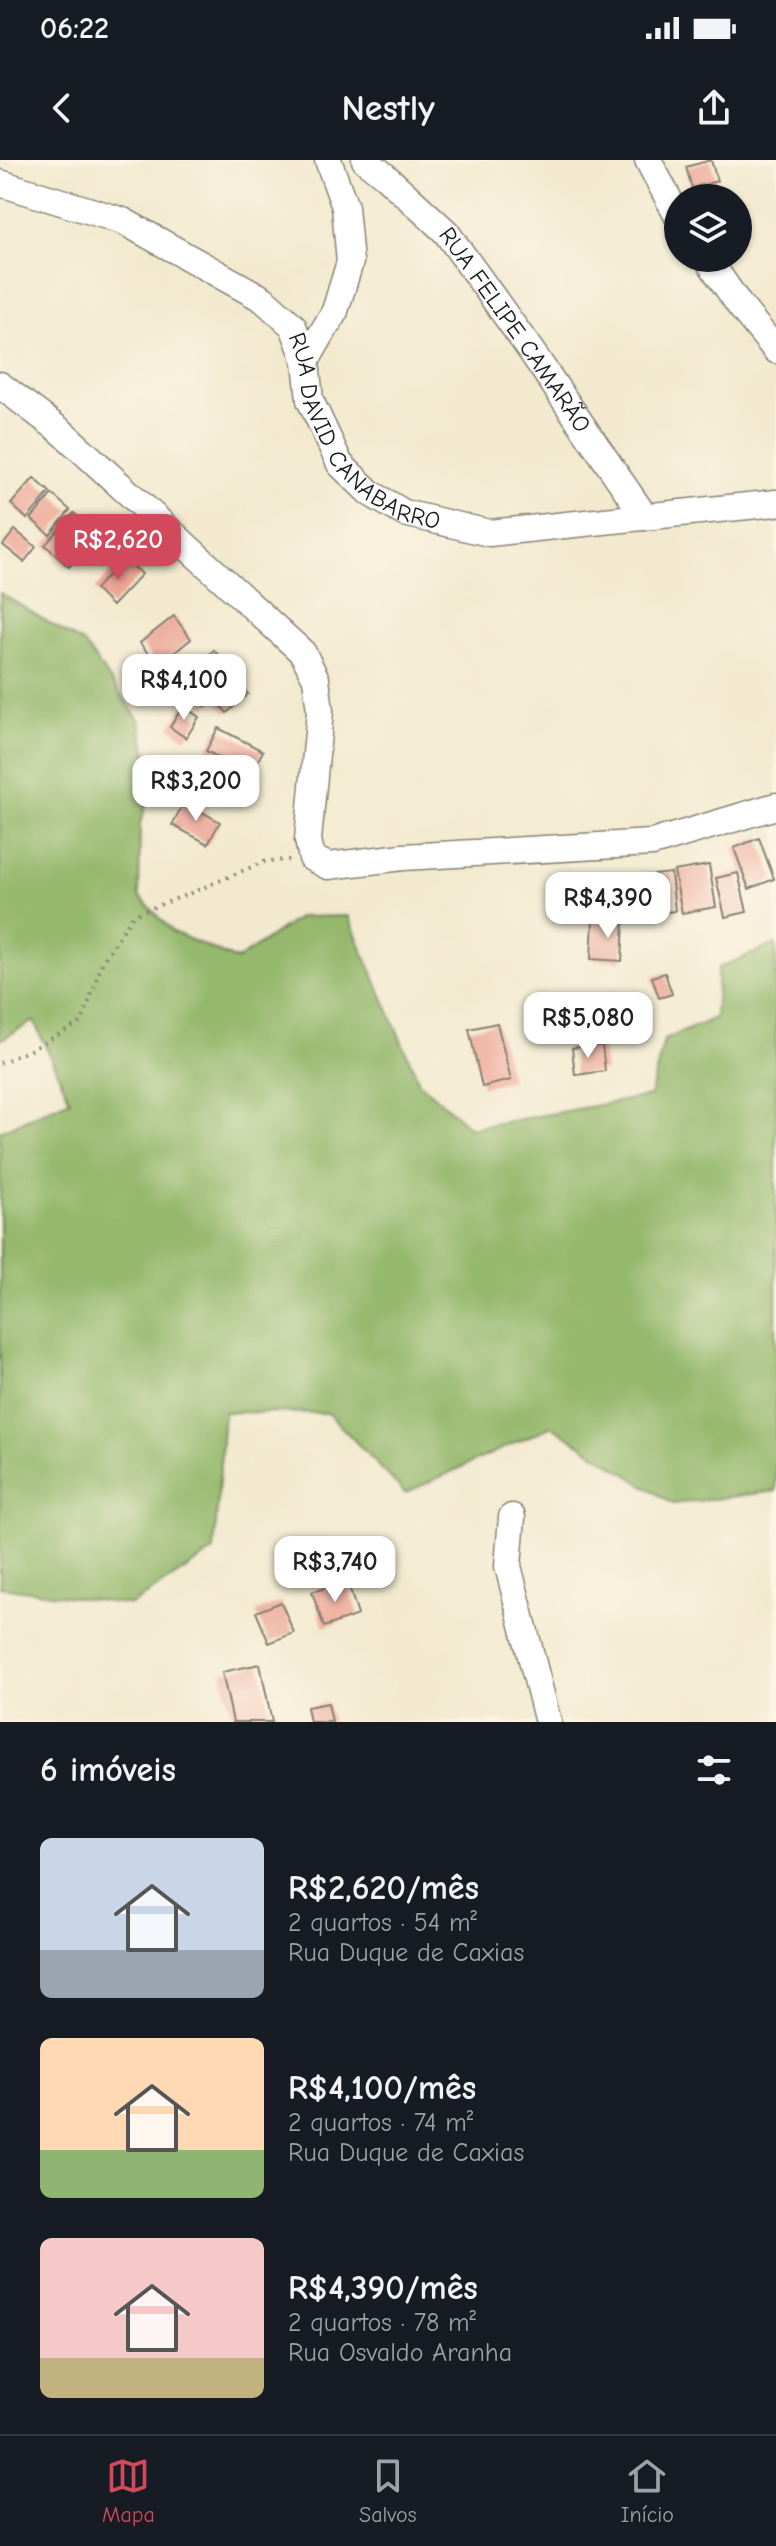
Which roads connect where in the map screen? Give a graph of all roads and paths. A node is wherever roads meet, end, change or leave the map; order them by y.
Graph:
1 (328, 160) edge
2 (365, 160) edge
3 (648, 160) edge
4 (0, 183) edge
5 (664, 190) edge
6 (717, 272) edge
7 (776, 350) edge
8 (306, 361) junction
9 (0, 385) edge
10 (776, 503) edge
11 (645, 517) junction
12 (776, 806) edge
13 (312, 858) junction
14 (0, 1063) edge
15 (512, 1517) dead end
16 (548, 1722) edge

1 - 8 street
2 - 11 street, RUA FELIPE CAMARÃO
3 - 5 street
4 - 8 street, RUA DAVID CANABARRO
6 - 7 street
8 - 11 street, RUA DAVID CANABARRO
9 - 13 street
10 - 11 street, RUA DAVID CANABARRO
12 - 13 street
13 - 14 path
15 - 16 street

